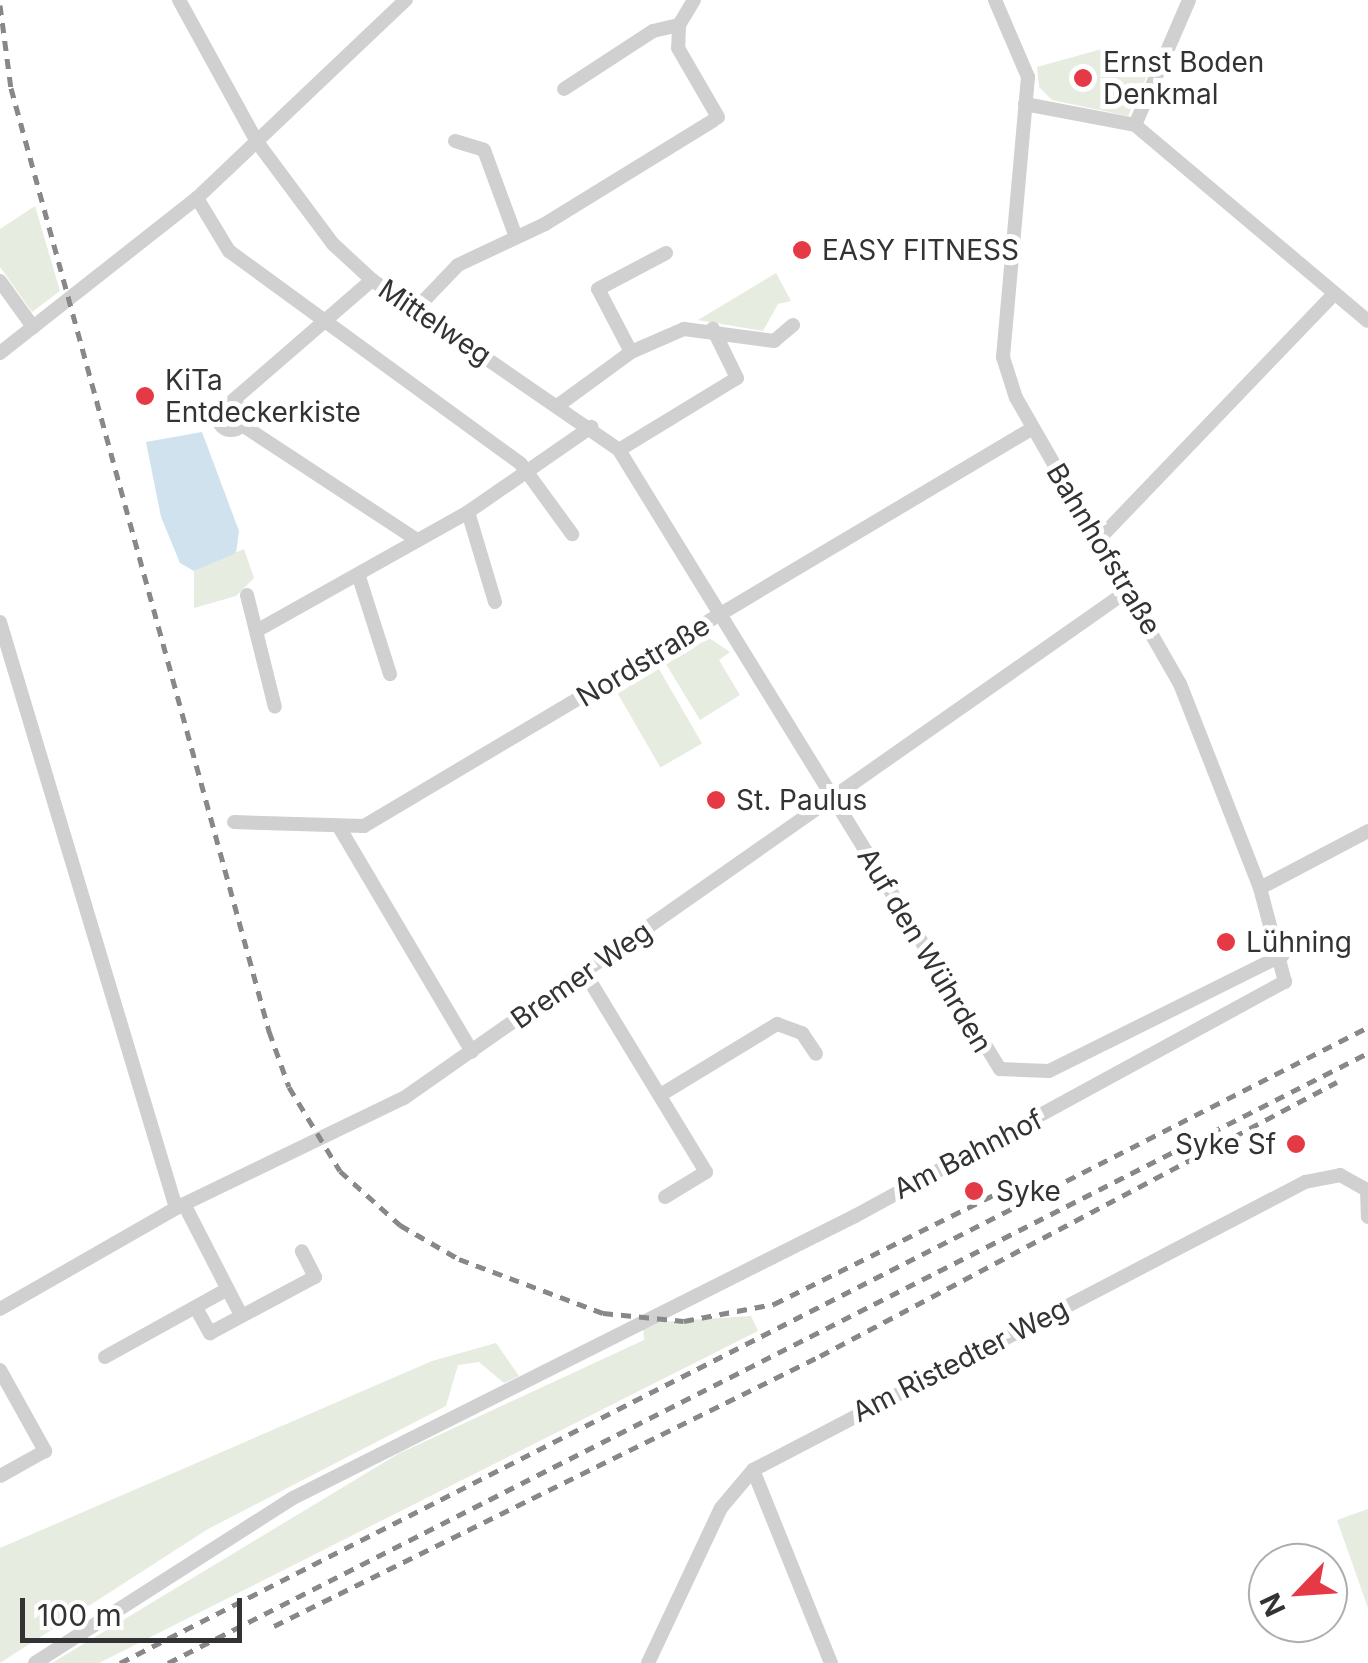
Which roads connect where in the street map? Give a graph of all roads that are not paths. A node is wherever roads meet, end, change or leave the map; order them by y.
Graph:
1 (179, 0) edge
2 (406, 0) edge
3 (694, 0) edge
4 (995, 0) edge
5 (1189, 0) edge
6 (680, 25) junction
7 (564, 90) dead end
8 (1024, 104) junction
9 (1134, 125) junction
10 (455, 141) dead end
11 (257, 142) junction
12 (196, 198) junction
13 (516, 237) junction
14 (666, 253) dead end
15 (0, 280) edge
16 (372, 280) junction
17 (1335, 293) junction
18 (415, 310) junction
19 (1368, 321) edge
20 (34, 326) junction
21 (793, 326) dead end
22 (322, 327) junction
23 (713, 329) junction
24 (631, 352) junction
25 (0, 353) edge
26 (560, 404) junction
27 (591, 427) junction
28 (1033, 428) junction
29 (619, 450) junction
30 (527, 474) junction
31 (468, 512) junction
32 (572, 534) dead end
33 (1100, 538) junction
34 (417, 540) junction
35 (359, 577) junction
36 (1130, 589) junction
37 (247, 595) dead end
38 (495, 602) dead end
39 (722, 615) junction
40 (0, 622) edge
41 (258, 630) junction
42 (390, 674) dead end
43 (275, 707) dead end
44 (833, 798) junction
45 (234, 822) dead end
46 (339, 827) junction
47 (1368, 831) edge
48 (1260, 888) junction
49 (1282, 955) junction
50 (584, 973) junction
51 (1285, 982) joint
52 (472, 1052) junction
53 (816, 1054) dead end
54 (662, 1094) junction
55 (1367, 1190) edge
56 (665, 1197) dead end
57 (180, 1206) junction
58 (1368, 1217) edge
59 (302, 1252) dead end
60 (226, 1290) junction
61 (196, 1308) junction
62 (0, 1309) edge
63 (240, 1315) junction
64 (105, 1357) dead end
65 (0, 1370) edge
66 (752, 1470) junction
67 (0, 1476) edge
68 (34, 1663) edge
69 (648, 1663) edge
70 (830, 1663) edge

1 - 11 street, Mittelweg
2 - 11 street
3 - 6 street
4 - 8 street, Bahnhofstraße
5 - 9 street
6 - 7 street
6 - 13 street
8 - 9 street
8 - 28 street, Bahnhofstraße
9 - 17 street
10 - 13 street
11 - 12 street
11 - 16 street, Mittelweg
12 - 20 street
12 - 22 street
13 - 18 street
14 - 24 street
15 - 20 street
16 - 18 street, Mittelweg
16 - 22 street
17 - 19 street
17 - 33 street
18 - 26 street, Mittelweg
20 - 25 street
21 - 23 street
22 - 30 street
22 - 34 street
23 - 24 street
23 - 29 street
24 - 26 street
26 - 27 street, Mittelweg
27 - 29 street, Mittelweg
27 - 30 street
28 - 33 street, Bahnhofstraße
28 - 39 street, Nordstraße
29 - 39 street, Mittelweg
30 - 31 street
30 - 32 street
31 - 34 street
31 - 38 street
33 - 36 street, Bahnhofstraße
34 - 35 street
35 - 41 street
35 - 42 street
36 - 44 street, Bremer Weg
36 - 48 street, Bahnhofstraße
37 - 41 street
39 - 44 street, Auf den Wührden
39 - 46 street, Nordstraße
40 - 57 street
41 - 43 street
44 - 49 street, Auf den Wührden
44 - 50 street, Bremer Weg
45 - 46 street, Nordstraße
46 - 52 street
47 - 48 street
48 - 49 street, Bahnhofstraße
49 - 51 street, Bahnhofstraße
50 - 52 street, Bremer Weg
50 - 54 street
51 - 68 street, Am Bahnhof
52 - 57 street, Bremer Weg
53 - 54 street
54 - 56 street
55 - 58 street
55 - 66 street, Am Ristedter Weg
57 - 60 street
57 - 62 street, Bremer Weg
59 - 63 street
60 - 61 street
60 - 63 street
61 - 63 street
61 - 64 street
65 - 67 street
66 - 69 street, Am Ristedter Weg
66 - 70 street

